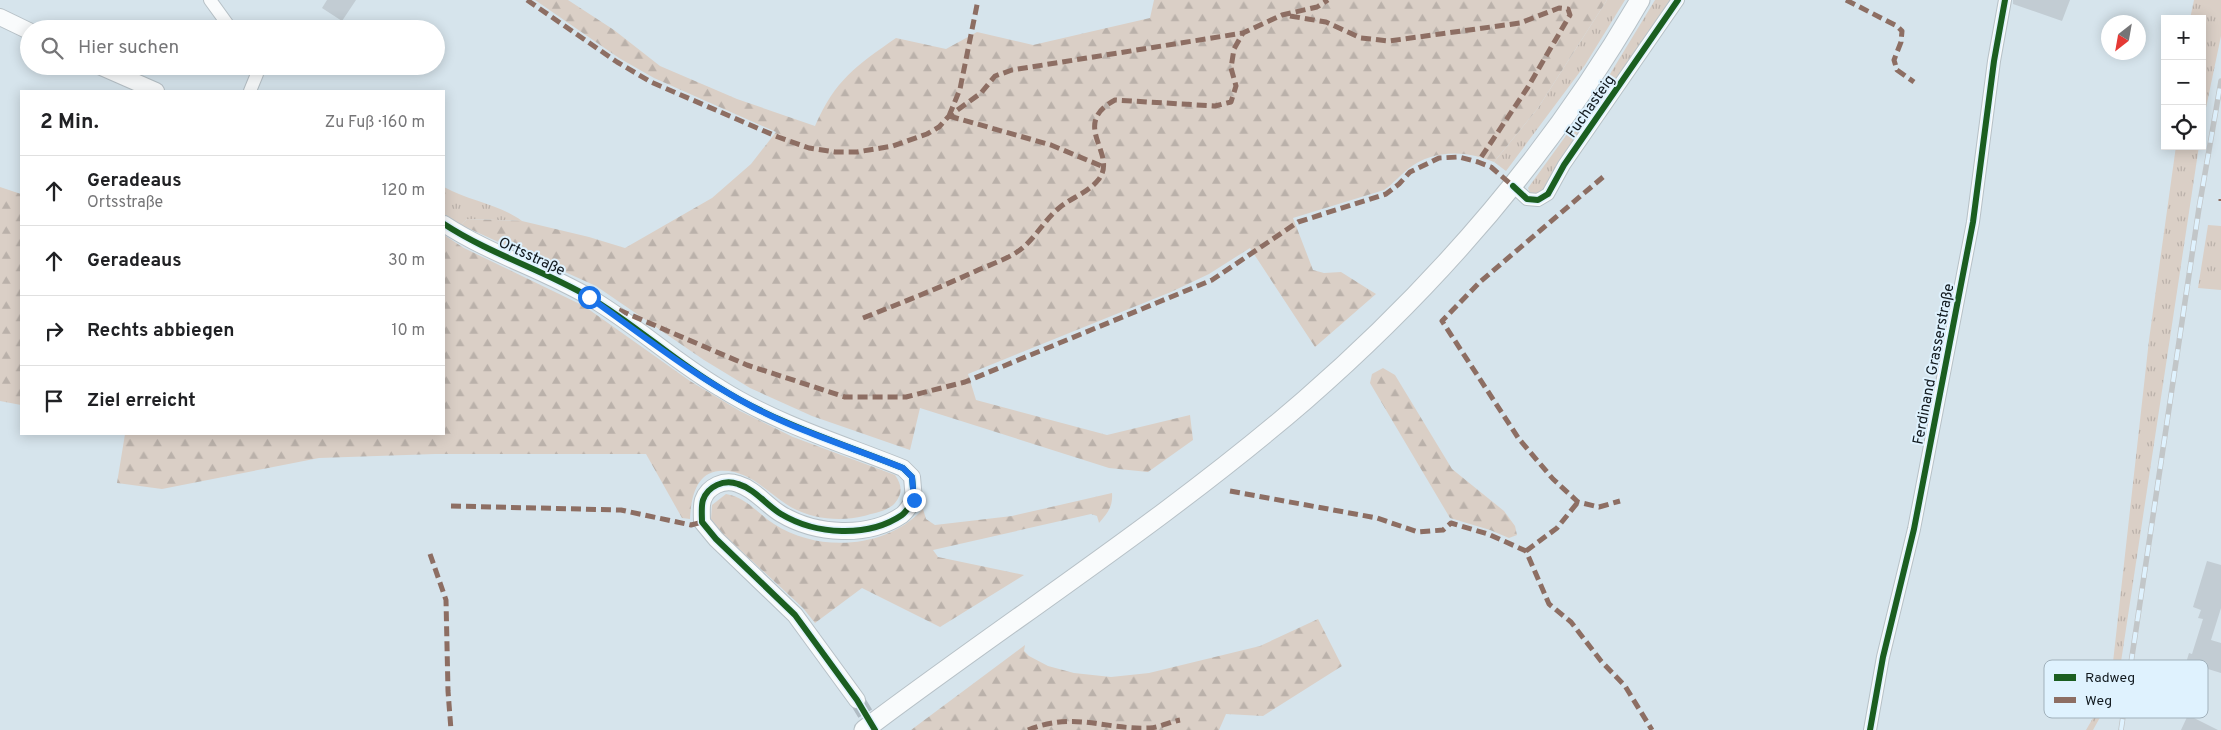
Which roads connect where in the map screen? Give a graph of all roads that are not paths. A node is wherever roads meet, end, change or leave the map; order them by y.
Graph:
1 (210, 0) edge
2 (1640, 0) edge
3 (1678, 0) edge
4 (2005, 0) edge
5 (0, 17) edge
6 (224, 20) edge
7 (20, 27) edge
8 (120, 75) edge
9 (257, 75) edge
10 (154, 90) edge
11 (250, 90) edge
12 (1513, 186) junction
13 (445, 225) edge
14 (857, 700) tunnel mouth
15 (864, 730) edge
16 (1870, 730) edge

1 - 6 street
2 - 12 main road
3 - 12 street, Fuchasteig
4 - 16 street, Ferdinand Grasserstraße
5 - 7 street
8 - 10 street
9 - 11 street
12 - 15 main road
13 - 14 street, Ortsstraße

